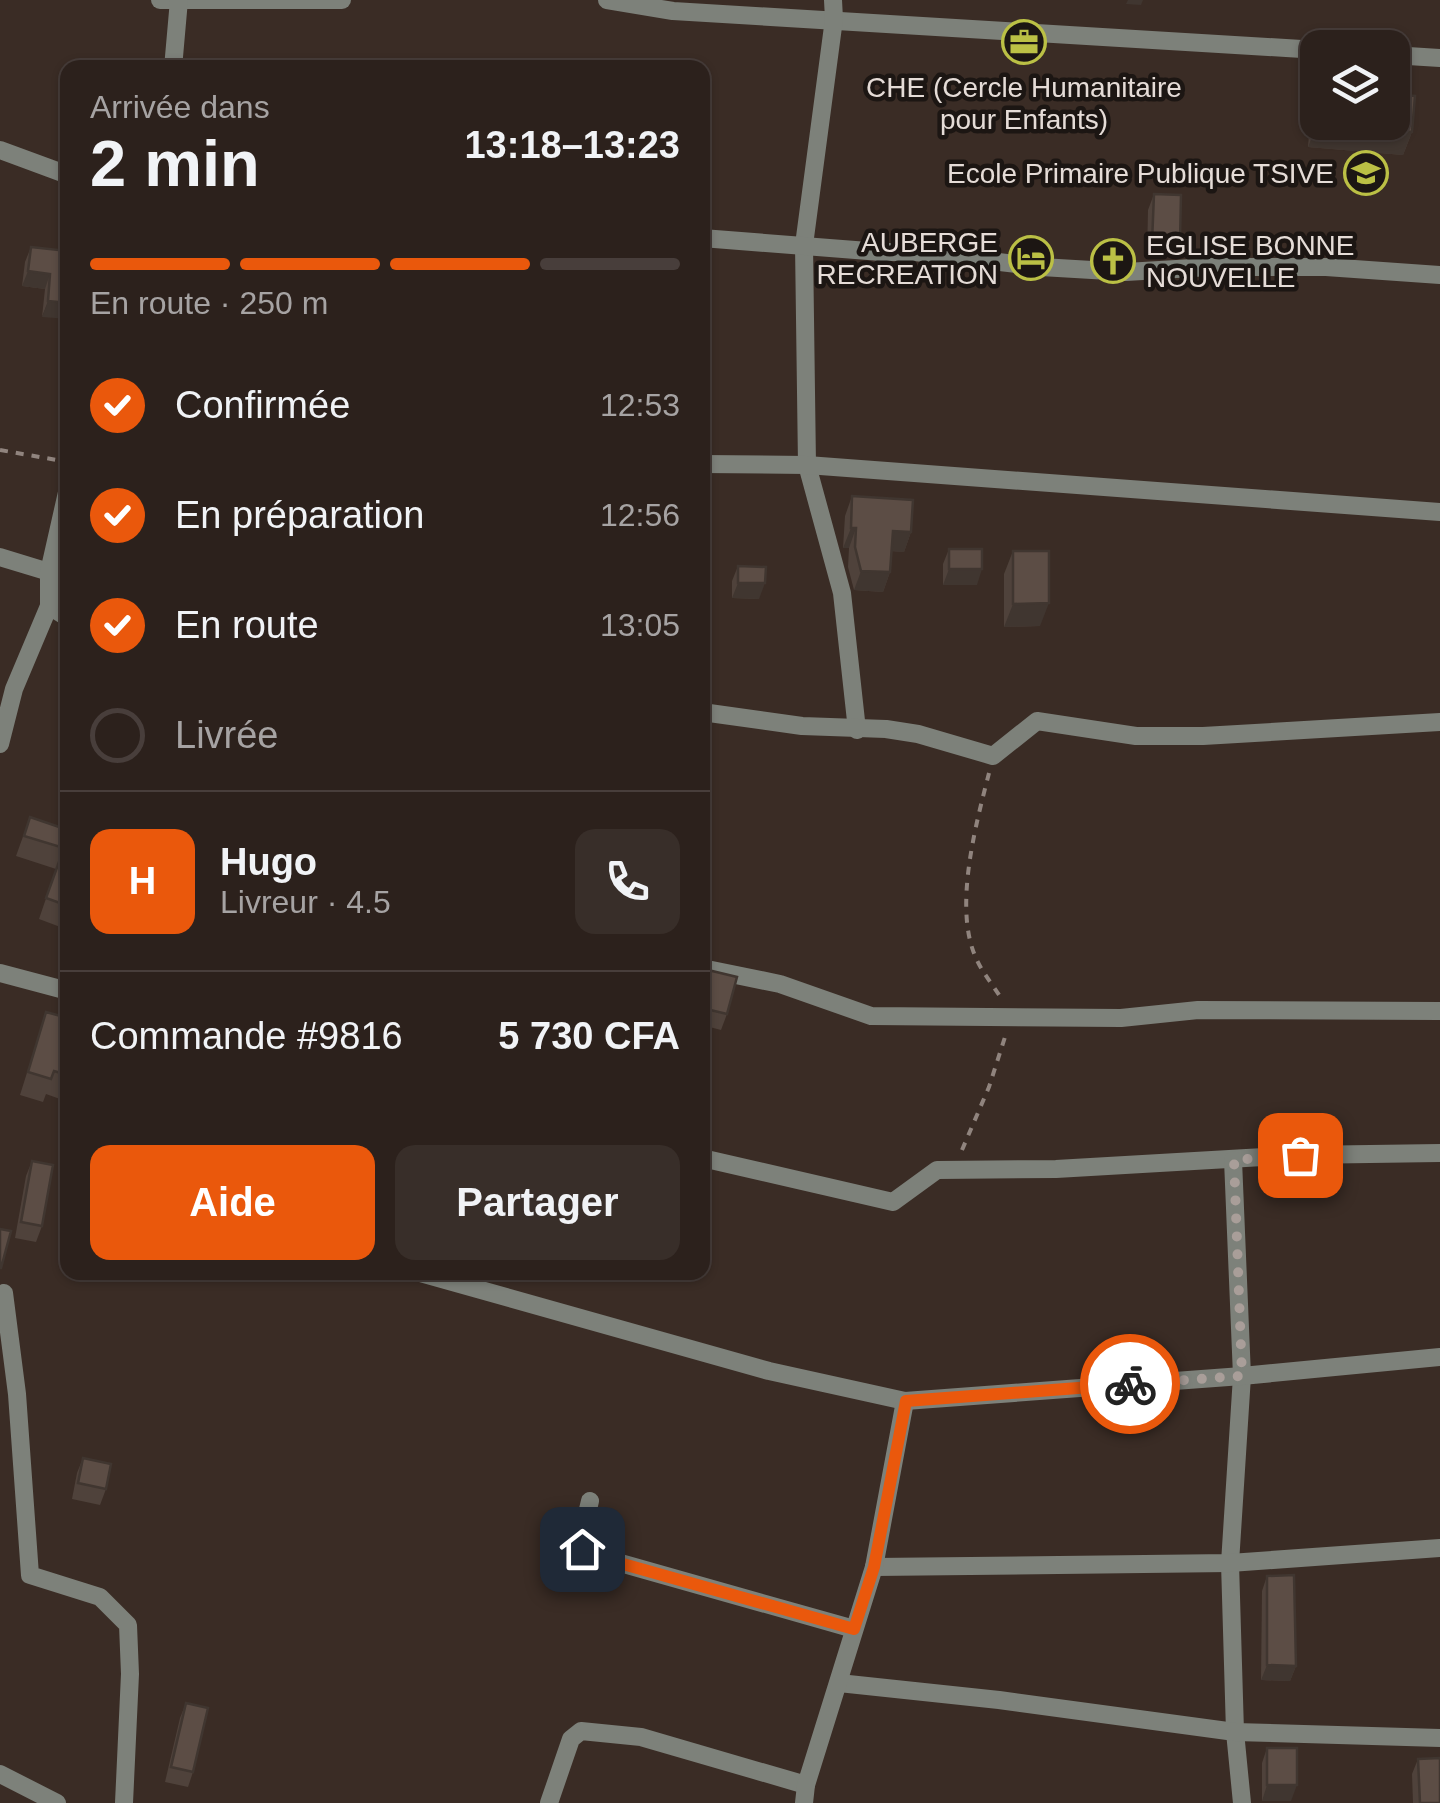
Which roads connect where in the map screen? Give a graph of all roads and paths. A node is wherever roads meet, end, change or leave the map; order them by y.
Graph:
1 (160, 0) edge
2 (342, 0) edge
3 (607, 0) edge
4 (179, 1) edge
5 (833, 9) edge
6 (1300, 48) edge
7 (1410, 56) edge
8 (1440, 58) edge
9 (174, 60) edge
10 (0, 150) edge
11 (60, 172) edge
12 (710, 239) edge
13 (804, 245) junction
14 (1440, 275) edge
15 (0, 450) edge
16 (60, 461) edge
17 (710, 464) edge
18 (807, 465) junction
19 (1440, 512) edge
20 (60, 523) edge
21 (0, 557) edge
22 (49, 572) junction
23 (49, 606) junction
24 (60, 613) edge
25 (710, 713) edge
26 (1440, 722) edge
27 (858, 730) junction
28 (0, 744) edge
29 (993, 756) junction
30 (710, 970) edge
31 (0, 973) edge
32 (60, 988) edge
33 (1440, 1011) edge
34 (1013, 1017) junction
35 (960, 1154) dead end
36 (1440, 1154) edge
37 (710, 1160) edge
38 (1234, 1160) junction
39 (446, 1280) edge
40 (4, 1293) dead end
41 (1440, 1358) edge
42 (1242, 1376) junction
43 (906, 1401) junction
44 (590, 1501) dead end
45 (1440, 1548) edge
46 (1230, 1564) junction
47 (874, 1567) junction
48 (854, 1629) junction
49 (839, 1683) junction
50 (1235, 1732) junction
51 (1440, 1738) edge
52 (0, 1774) edge
53 (805, 1794) edge
54 (57, 1803) edge
55 (124, 1803) edge
56 (550, 1803) edge
57 (1242, 1803) edge

1 - 4 street
2 - 4 street
3 - 5 street
4 - 9 street
5 - 6 street
5 - 13 street
7 - 8 street
10 - 11 street
12 - 13 street
13 - 14 street
13 - 18 street
15 - 16 path
17 - 18 street
18 - 19 street
18 - 27 street
20 - 22 street
21 - 22 street
22 - 23 street
23 - 24 street
23 - 28 street
25 - 27 street
26 - 29 street
27 - 29 street
29 - 34 path
30 - 34 street
31 - 32 street
33 - 34 street
34 - 35 path
36 - 38 street
37 - 38 street
38 - 42 street
39 - 43 street
40 - 55 street
41 - 42 street
42 - 43 street
42 - 46 street
43 - 47 street
44 - 48 street
45 - 46 street
46 - 47 street
46 - 50 street
47 - 48 street
48 - 49 street
49 - 50 street
49 - 53 street
50 - 51 street
50 - 57 street
52 - 54 street
53 - 56 street

